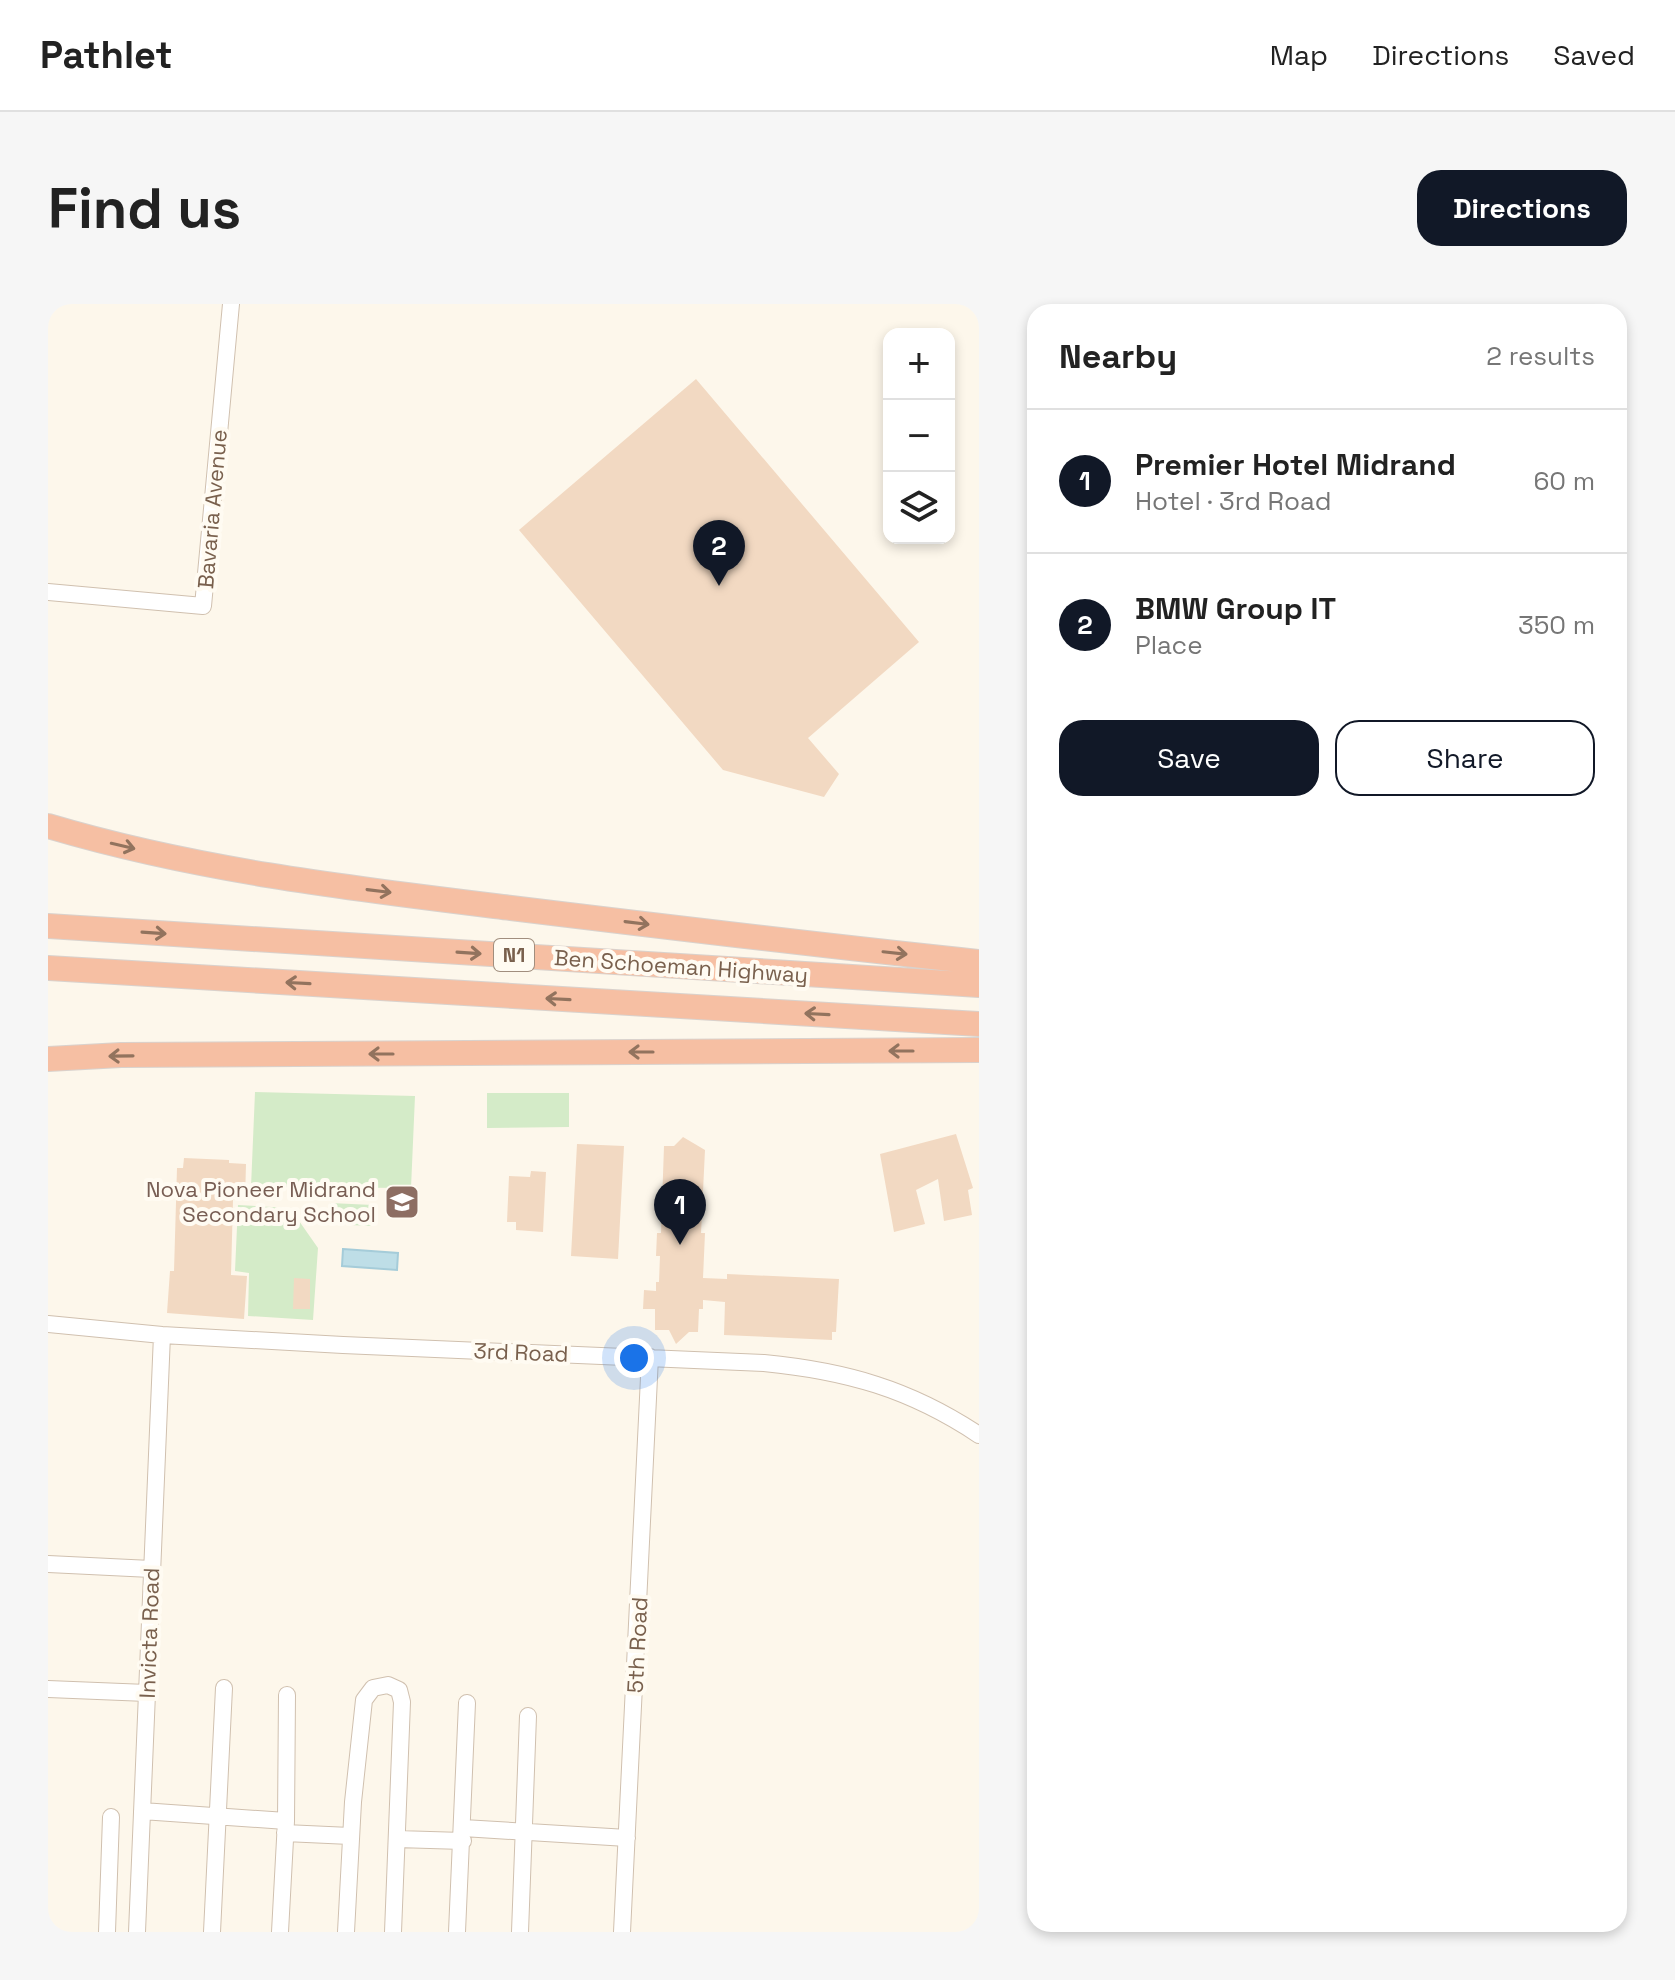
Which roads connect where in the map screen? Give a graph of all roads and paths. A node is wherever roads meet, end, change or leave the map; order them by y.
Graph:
1 (231, 304) edge
2 (48, 592) edge
3 (48, 826) edge
4 (48, 926) edge
5 (979, 962) edge
6 (48, 968) edge
7 (979, 985) edge
8 (979, 1024) edge
9 (979, 1050) edge
10 (48, 1059) edge
11 (48, 1324) edge
12 (162, 1335) junction
13 (650, 1357) junction
14 (979, 1435) edge
15 (48, 1564) edge
16 (151, 1569) junction
17 (224, 1688) dead end
18 (48, 1689) edge
19 (147, 1693) junction
20 (287, 1695) dead end
21 (467, 1703) dead end
22 (528, 1716) dead end
23 (142, 1811) junction
24 (111, 1817) dead end
25 (219, 1817) junction
26 (285, 1827) junction
27 (526, 1832) junction
28 (463, 1834) junction
29 (350, 1836) junction
30 (627, 1838) junction
31 (397, 1839) junction
32 (107, 1932) edge
33 (137, 1932) edge
34 (212, 1932) edge
35 (280, 1932) edge
36 (346, 1932) edge
37 (393, 1932) edge
38 (457, 1932) edge
39 (520, 1932) edge
40 (622, 1932) edge

1 - 2 street, Bavaria Avenue
3 -> 5 highway
4 -> 7 highway, Ben Schoeman Highway / N1
8 -> 6 highway, Ben Schoeman Highway / N1
9 -> 10 highway
11 - 12 street, 3rd Road
12 - 13 street, 3rd Road
12 - 16 street, Invicta Road
13 - 14 street, 3rd Road
13 - 30 street, 5th Road
15 - 16 street
16 - 19 street, Invicta Road
17 - 25 street
18 - 19 street
19 - 23 street, Invicta Road
20 - 26 street
21 - 28 street
22 - 27 street
23 - 25 street
23 - 33 street, Invicta Road
24 - 32 street
25 - 26 street
25 - 34 street
26 - 29 street
26 - 35 street
27 - 28 street
27 - 30 street
27 - 39 street
28 - 31 street
28 - 38 street
29 - 31 street
29 - 36 street
30 - 40 street, 5th Road
31 - 37 street

